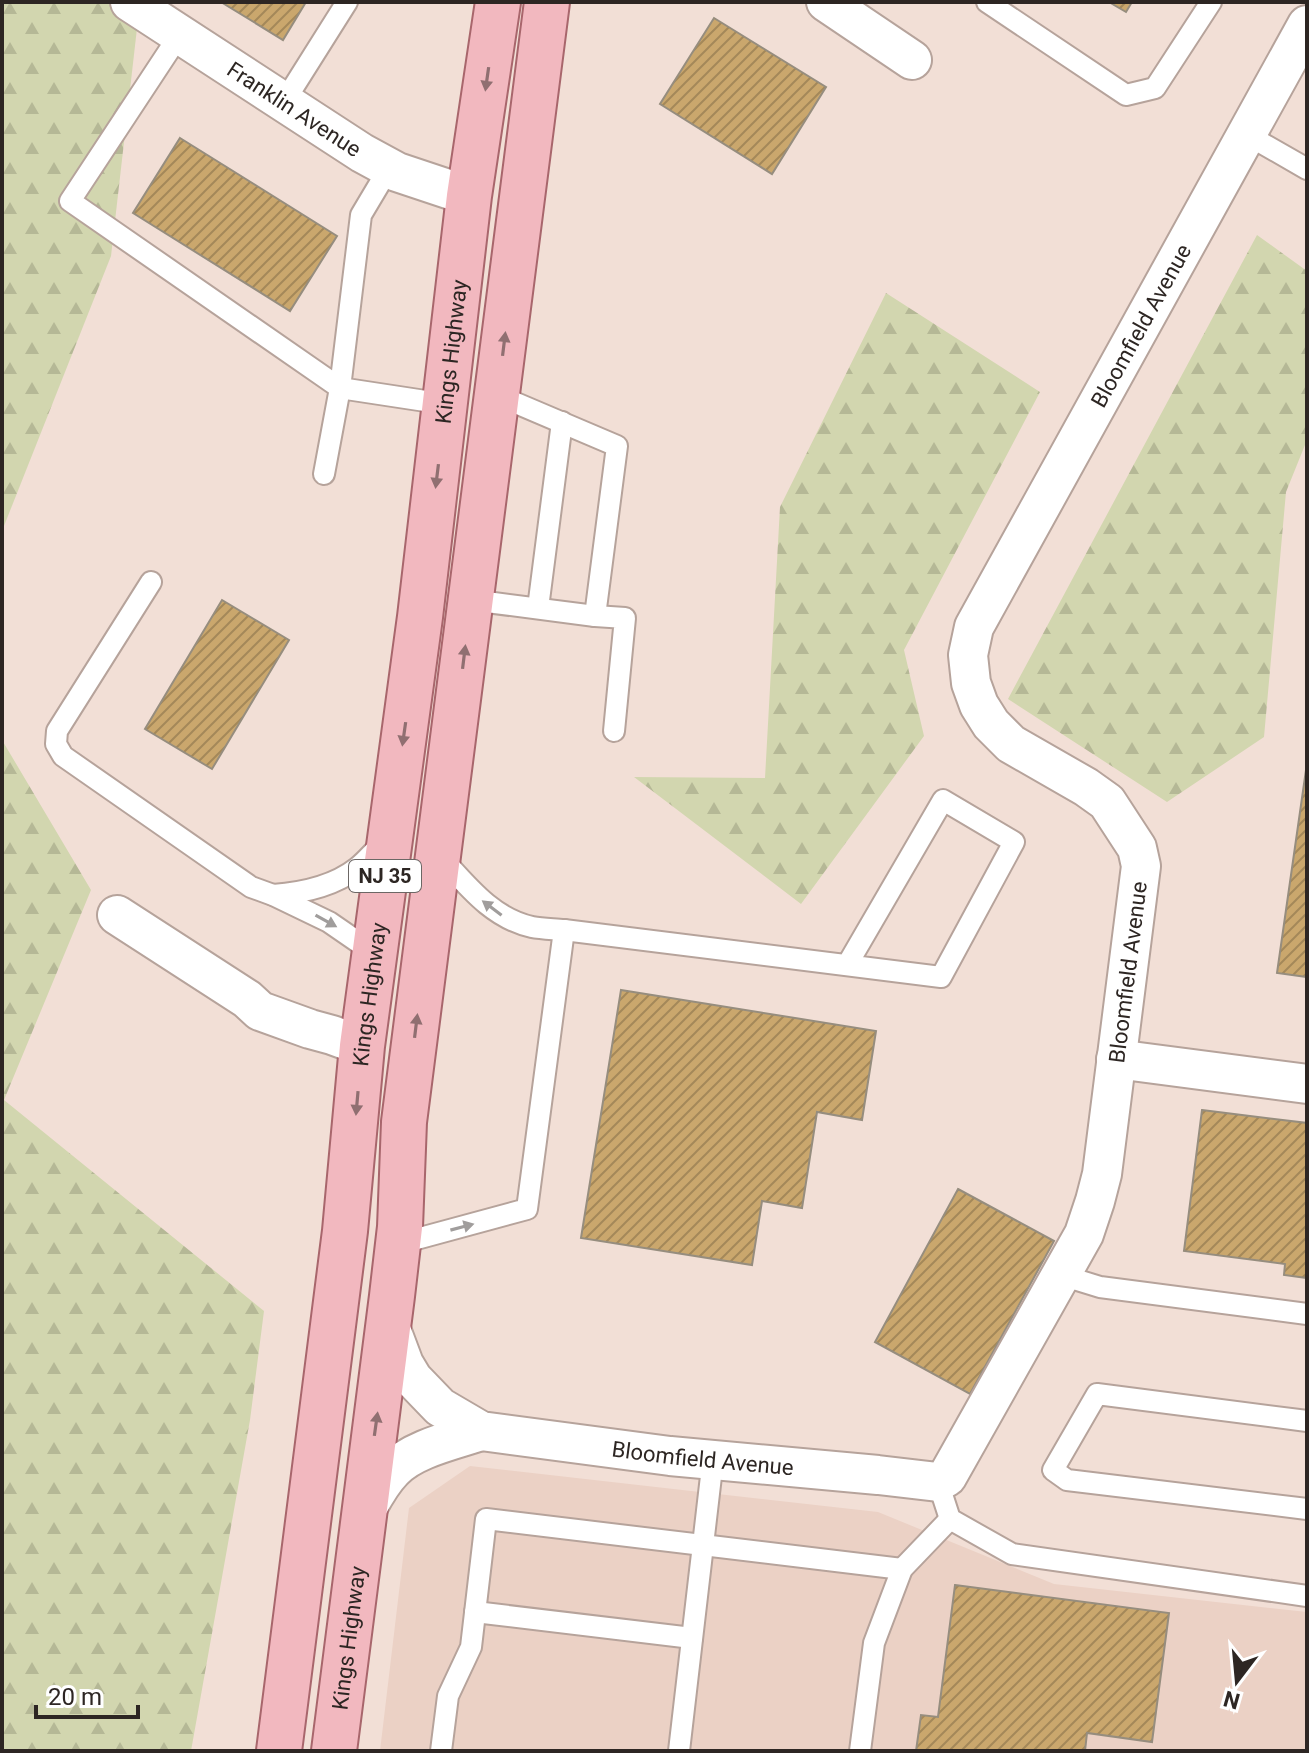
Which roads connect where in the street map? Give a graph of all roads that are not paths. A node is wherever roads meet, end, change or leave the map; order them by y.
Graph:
1 (347, 2) edge
2 (498, 2) edge
3 (547, 2) edge
4 (826, 2) edge
5 (987, 2) edge
6 (1211, 2) edge
7 (141, 5) edge
8 (1307, 25) edge
9 (180, 34) junction
10 (912, 60) dead end
11 (284, 102) junction
12 (1246, 134) junction
13 (389, 168) junction
14 (1307, 169) edge
15 (469, 196) junction
16 (340, 388) junction
17 (497, 395) junction
18 (445, 404) junction
19 (562, 422) junction
20 (324, 474) dead end
21 (151, 582) dead end
22 (471, 600) junction
23 (538, 608) junction
24 (595, 616) junction
25 (614, 731) dead end
26 (390, 836) junction
27 (438, 853) junction
28 (273, 895) junction
29 (117, 915) dead end
30 (564, 930) junction
31 (374, 953) junction
32 (847, 965) junction
33 (362, 1046) junction
34 (1116, 1059) junction
35 (1307, 1084) edge
36 (398, 1244) junction
37 (1061, 1275) junction
38 (1307, 1314) edge
39 (389, 1324) junction
40 (1307, 1421) edge
41 (481, 1431) junction
42 (713, 1459) junction
43 (938, 1482) junction
44 (1307, 1509) edge
45 (363, 1516) junction
46 (950, 1519) junction
47 (703, 1544) junction
48 (902, 1569) junction
49 (1307, 1596) edge
50 (475, 1612) junction
51 (692, 1638) junction
52 (279, 1751) edge
53 (334, 1751) edge
54 (441, 1751) edge
55 (679, 1751) edge
56 (860, 1751) edge

1 - 11 lane
2 -> 15 main road, Kings Highway / NJ 35
17 -> 3 main road, Kings Highway / NJ 35
4 - 10 street
5 - 6 lane
7 - 9 street, Franklin Avenue
8 - 12 street, Bloomfield Avenue
9 - 11 street, Franklin Avenue
9 - 16 lane
11 - 13 street, Franklin Avenue
12 - 14 lane
12 - 34 street, Bloomfield Avenue
13 - 15 street, Franklin Avenue
13 - 16 lane
15 - 18 main road, Kings Highway / NJ 35
16 - 18 lane
16 - 20 lane
17 - 19 lane
17 - 22 main road, Kings Highway / NJ 35
18 -> 26 main road, Kings Highway / NJ 35
19 - 23 lane
19 - 24 lane
21 - 28 lane
22 - 23 lane
27 -> 22 main road, Kings Highway / NJ 35
23 - 24 lane
24 - 25 lane
26 - 28 lane
26 - 31 main road, Kings Highway / NJ 35
30 -> 27 lane
36 -> 27 main road, Kings Highway / NJ 35
28 -> 31 lane
29 - 33 street
30 - 32 lane
36 -> 30 lane
31 - 33 main road, Kings Highway / NJ 35
32 - 32 lane
33 -> 52 main road, Kings Highway / NJ 35
34 - 35 street
34 - 37 street, Bloomfield Avenue
36 - 39 main road, Kings Highway / NJ 35
37 - 38 lane
37 - 43 street, Bloomfield Avenue
39 - 41 street, Bloomfield Avenue
45 -> 39 main road, Kings Highway / NJ 35
40 - 44 lane
41 - 42 street, Bloomfield Avenue
41 - 45 street, Bloomfield Avenue
42 - 43 street, Bloomfield Avenue
42 - 47 lane
43 - 46 lane
45 - 53 main road, Kings Highway / NJ 35
46 - 48 lane
46 - 49 lane
47 - 48 lane
47 - 50 lane
47 - 51 lane
48 - 56 lane
50 - 51 lane
50 - 54 lane
51 - 55 lane

